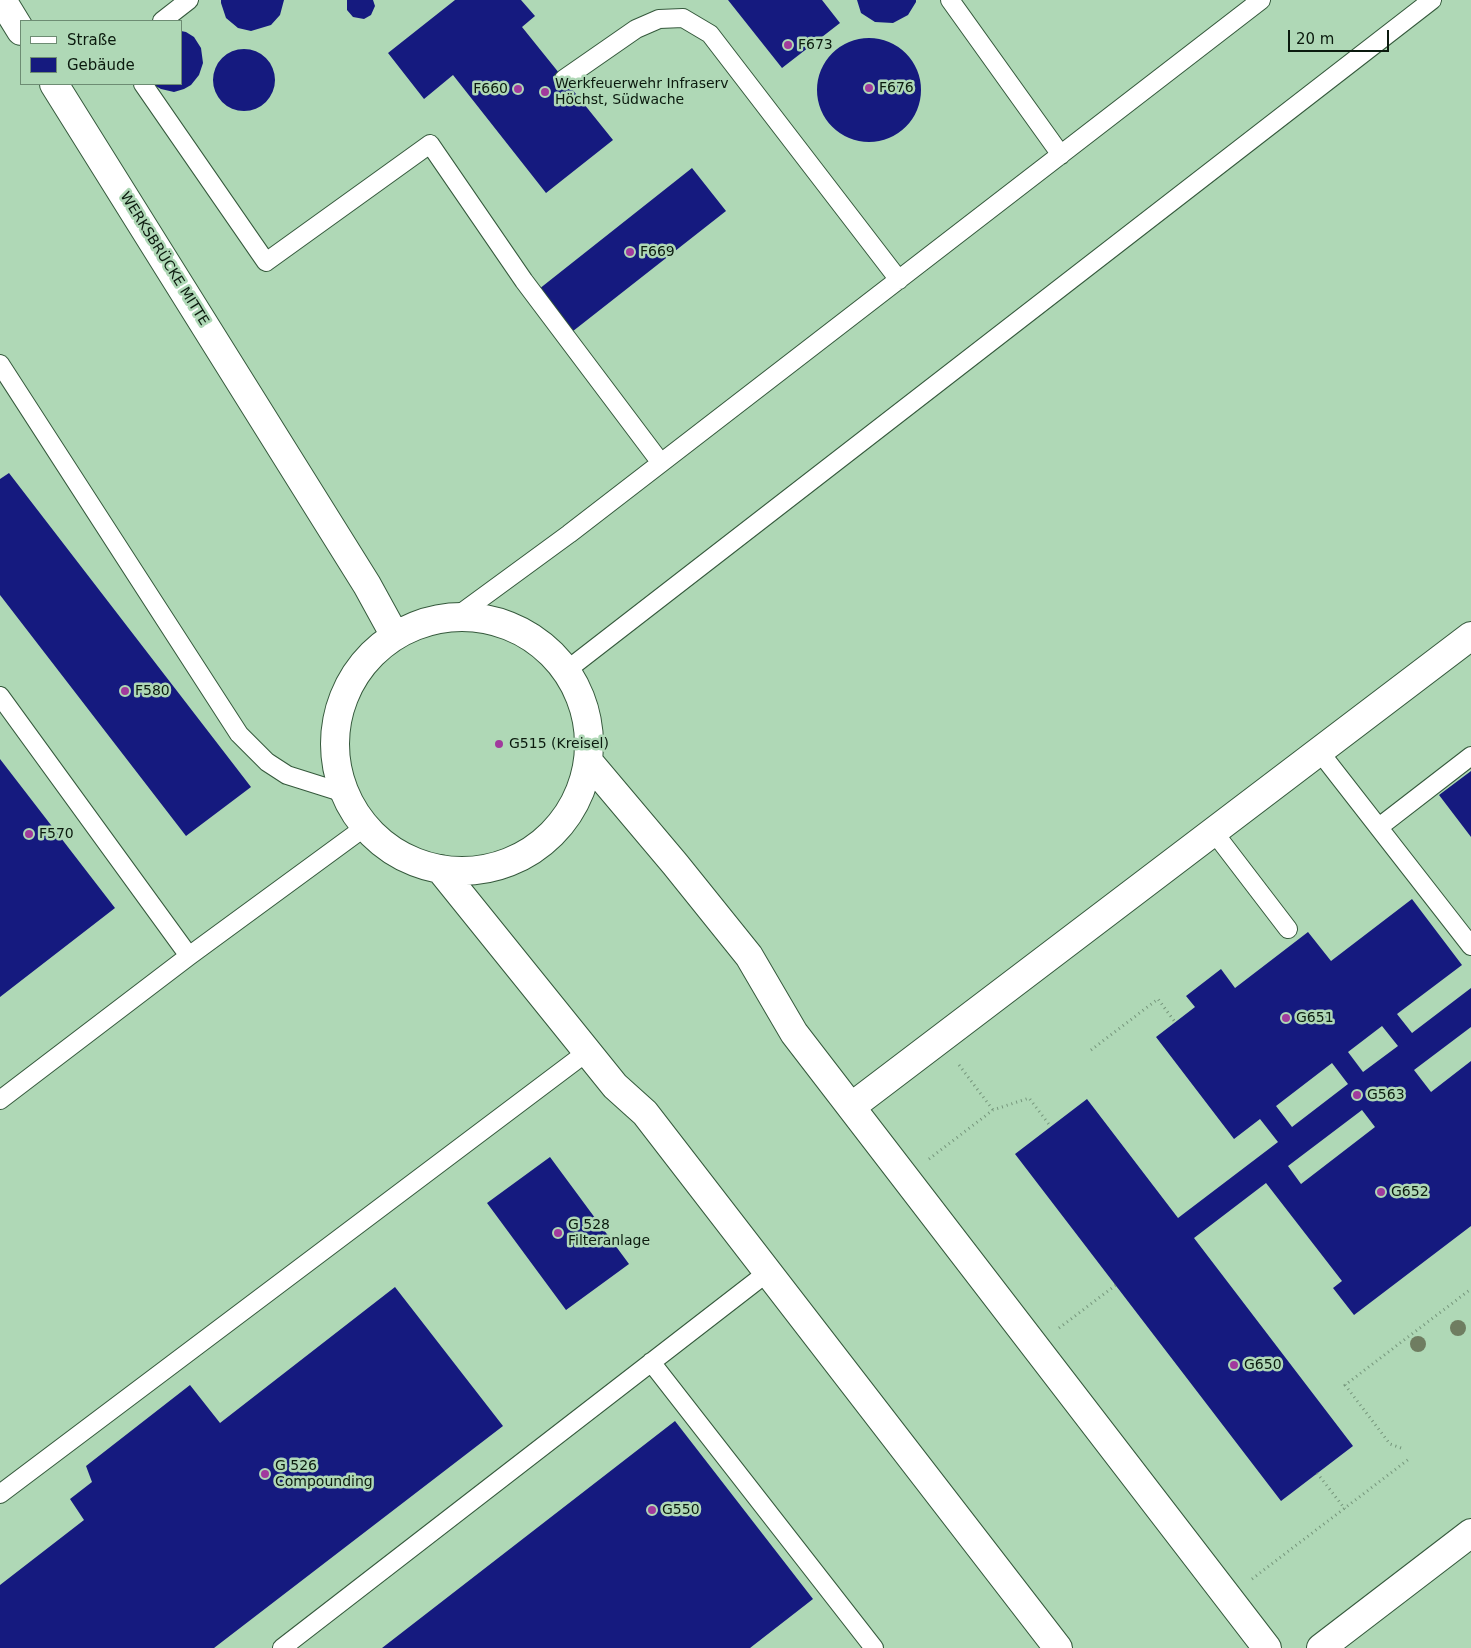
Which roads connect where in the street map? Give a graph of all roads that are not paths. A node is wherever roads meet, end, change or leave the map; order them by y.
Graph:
1 (2, 0) edge
2 (188, 0) edge
3 (950, 0) edge
4 (1261, 0) edge
5 (1432, 0) edge
6 (163, 20) edge
7 (20, 29) edge
8 (564, 79) dead end
9 (55, 85) edge
10 (144, 85) edge
11 (1061, 154) junction
12 (898, 280) junction
13 (0, 364) edge
14 (661, 463) junction
15 (457, 616) junction
16 (395, 636) junction
17 (1471, 636) edge
18 (567, 670) junction
19 (0, 696) edge
20 (1319, 751) junction
21 (1471, 756) edge
22 (589, 762) junction
23 (344, 794) junction
24 (366, 828) junction
25 (1379, 828) junction
26 (1213, 831) junction
27 (440, 869) junction
28 (1288, 929) dead end
29 (1471, 946) edge
30 (189, 956) junction
31 (587, 1052) junction
32 (0, 1100) edge
33 (851, 1107) junction
34 (768, 1272) junction
35 (650, 1362) junction
36 (0, 1494) edge
37 (1471, 1533) edge
38 (282, 1648) edge
39 (874, 1648) edge
40 (1058, 1648) edge
41 (1267, 1648) edge
42 (1321, 1648) edge

1 - 7 street
2 - 6 lane
3 - 11 lane
4 - 11 lane
5 - 18 lane
8 - 12 lane
9 - 16 street, WERKSBRÜCKE MITTE
10 - 14 lane
11 - 12 lane
12 - 14 lane
13 - 23 lane
14 - 15 lane
15 - 16 street
15 - 18 street
16 - 23 street
17 - 20 street
18 - 22 street
19 - 30 lane
20 - 25 lane
20 - 26 street
21 - 25 lane
22 - 27 street
22 - 33 street
23 - 24 street
24 - 27 street
24 - 30 lane
25 - 29 lane
26 - 28 lane
26 - 33 street
27 - 31 street
30 - 32 lane
31 - 34 street
31 - 36 lane
33 - 41 street
34 - 35 lane
34 - 40 street
35 - 38 lane
35 - 39 lane
37 - 42 street

